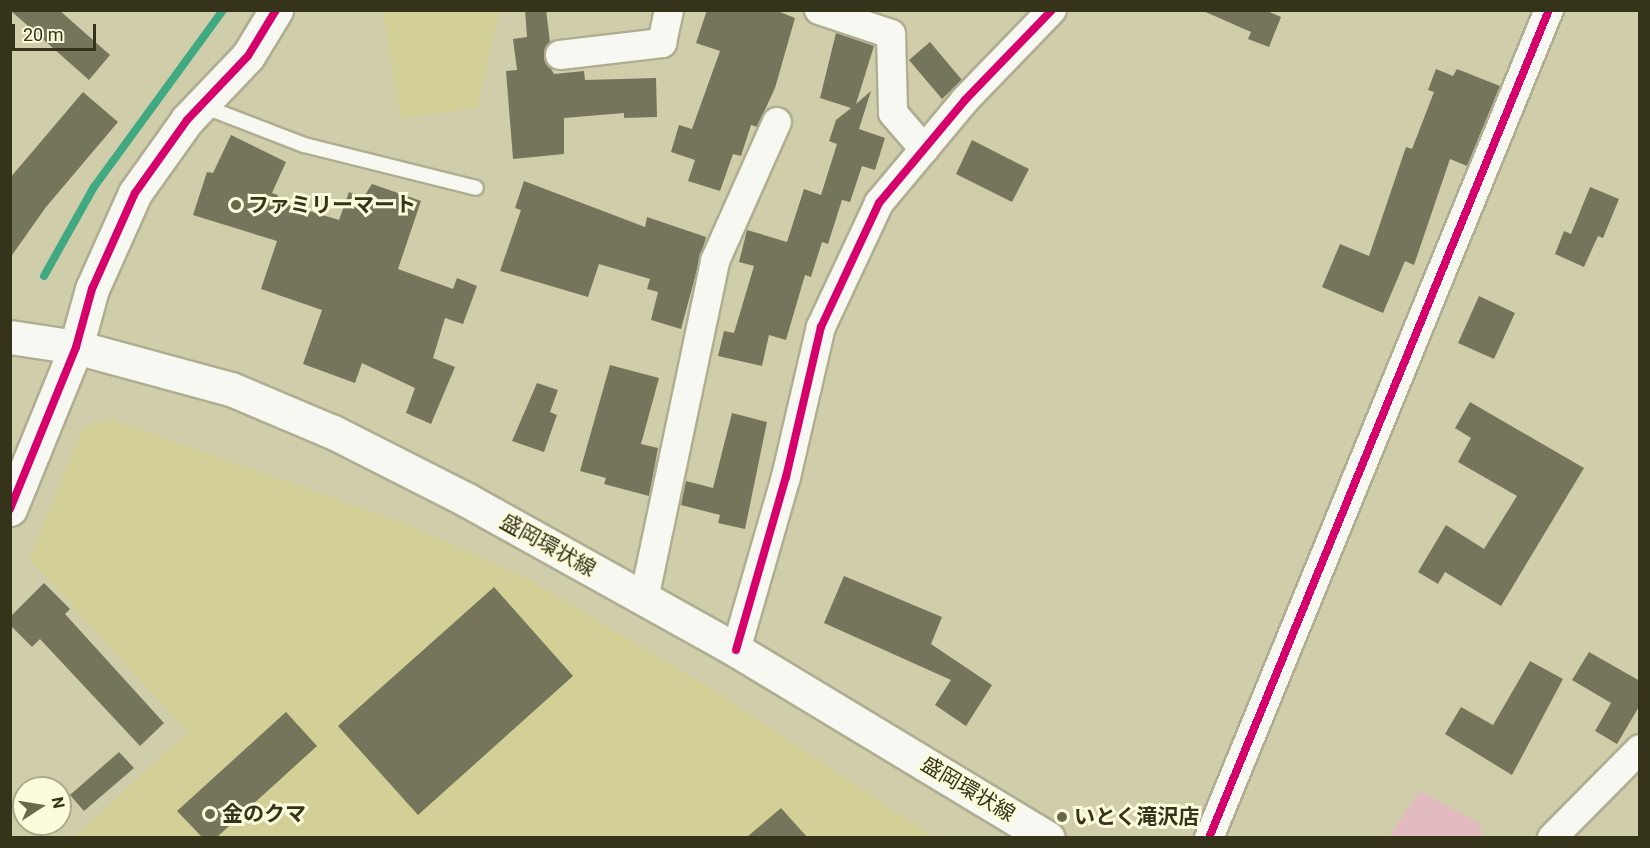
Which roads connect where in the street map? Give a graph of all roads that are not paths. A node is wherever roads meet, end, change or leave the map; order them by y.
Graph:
1 (276, 10) edge
2 (669, 10) edge
3 (819, 10) edge
4 (1053, 10) edge
5 (1549, 10) edge
6 (560, 55) dead end
7 (201, 105) junction
8 (777, 122) dead end
9 (924, 149) junction
10 (476, 188) dead end
11 (10, 337) edge
12 (76, 347) junction
13 (10, 509) edge
14 (644, 599) junction
15 (736, 650) junction
16 (1640, 749) edge
17 (1048, 837) edge
18 (1209, 837) edge
19 (1552, 837) edge

1 - 7 main road
2 - 6 street
3 - 9 street
4 - 9 street
5 - 18 street
7 - 10 lane
7 - 12 main road
8 - 14 street
9 - 15 street
11 - 12 main road, 盛岡環状線
12 - 13 main road
12 - 14 main road, 盛岡環状線
14 - 15 main road, 盛岡環状線
15 - 17 main road, 盛岡環状線
16 - 19 street

